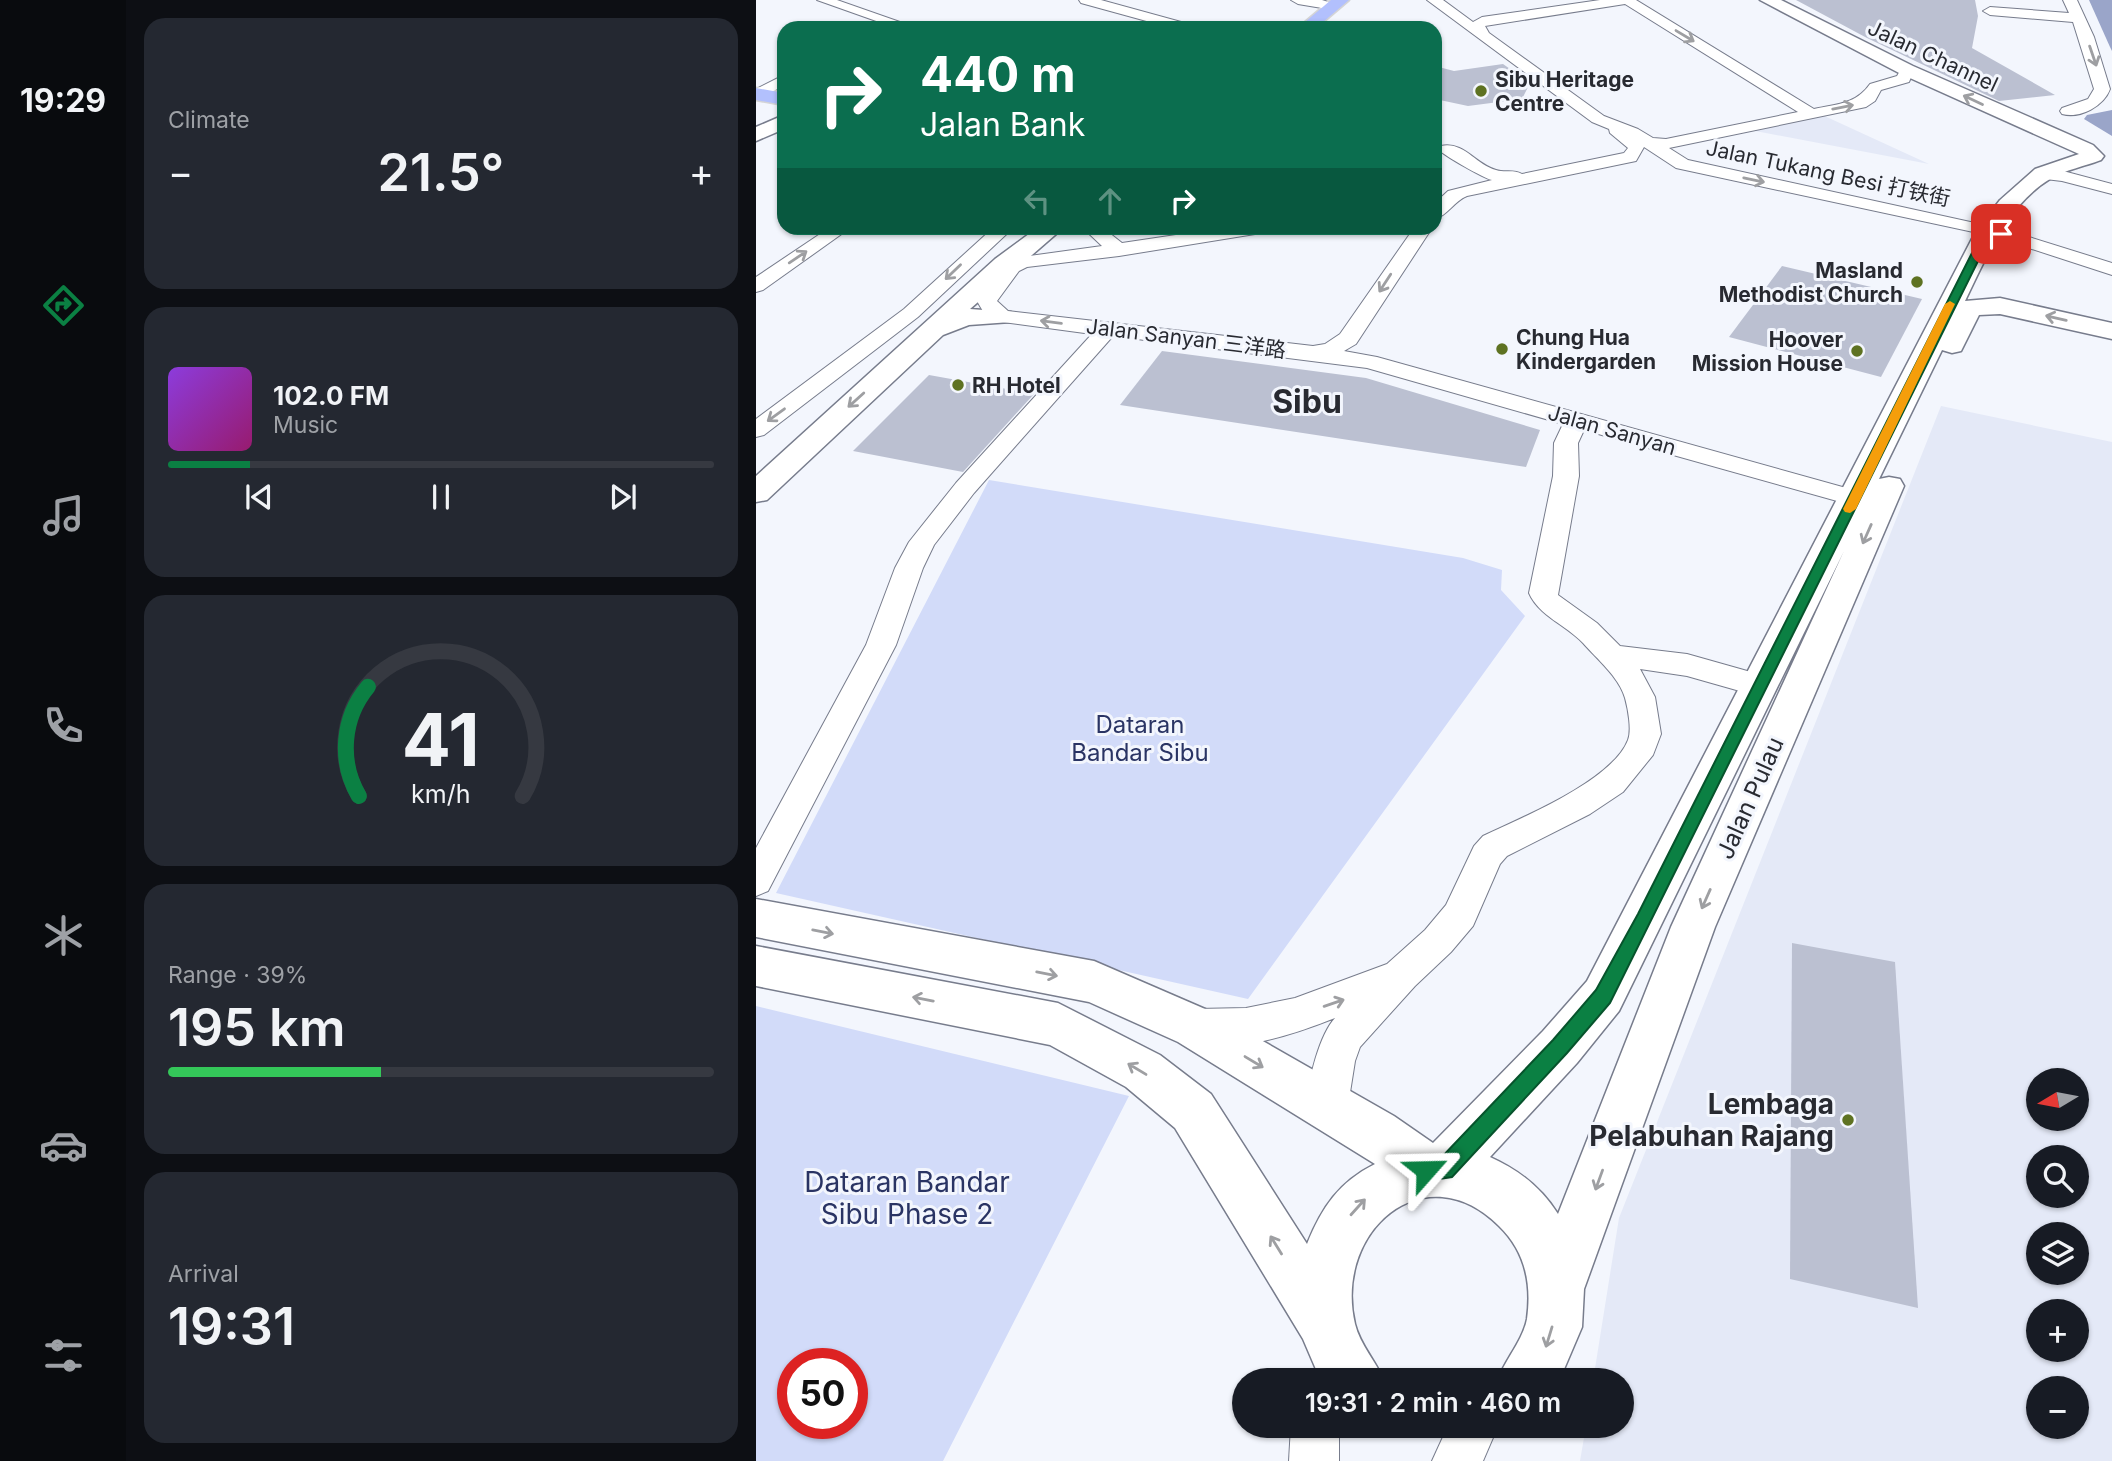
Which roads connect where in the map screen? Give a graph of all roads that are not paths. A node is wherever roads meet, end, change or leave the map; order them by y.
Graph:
1 (824, 0) edge
2 (1086, 0) edge
3 (1298, 0) edge
4 (1356, 0) edge
5 (1628, 0) edge
6 (1768, 0) edge
7 (2070, 0) edge
8 (1338, 3) edge
9 (1439, 3) edge
10 (1573, 3) edge
11 (1990, 10) dead end
12 (1156, 18) junction
13 (1496, 18) junction
14 (2078, 18) junction
15 (888, 21) edge
16 (1148, 21) edge
17 (1165, 21) edge
18 (1315, 21) edge
19 (1330, 21) edge
20 (1484, 37) junction
21 (1907, 70) junction
22 (777, 84) edge
23 (756, 98) edge
24 (777, 110) edge
25 (2068, 111) junction
26 (1812, 114) junction
27 (2003, 114) junction
28 (777, 115) edge
29 (1602, 121) junction
30 (756, 135) edge
31 (1442, 146) edge
32 (1442, 146) edge
33 (1659, 146) junction
34 (2083, 154) junction
35 (2112, 158) edge
36 (2043, 174) junction
37 (1442, 187) edge
38 (2112, 189) edge
39 (1442, 206) edge
40 (831, 235) edge
41 (995, 235) edge
42 (1031, 235) edge
43 (1041, 235) edge
44 (1045, 235) edge
45 (1100, 235) edge
46 (1212, 235) edge
47 (1418, 235) edge
48 (976, 250) junction
49 (1119, 250) junction
50 (1086, 254) junction
51 (1982, 267) junction
52 (2112, 269) edge
53 (756, 286) edge
54 (756, 306) edge
55 (1002, 317) junction
56 (1108, 329) junction
57 (2112, 331) edge
58 (924, 337) junction
59 (1348, 339) junction
60 (1313, 353) junction
61 (859, 354) junction
62 (1370, 362) junction
63 (896, 363) junction
64 (1576, 420) junction
65 (756, 430) edge
66 (805, 446) junction
67 (756, 474) edge
68 (756, 494) edge
69 (1855, 498) junction
70 (1611, 655) junction
71 (1761, 686) junction
72 (756, 881) edge
73 (756, 918) edge
74 (1003, 965) junction
75 (756, 966) edge
76 (1402, 974) junction
77 (980, 1010) junction
78 (1195, 1027) junction
79 (1328, 1105) junction
80 (1435, 1170) junction
81 (1556, 1289) junction
82 (1325, 1346) edge
83 (1344, 1368) edge
84 (1534, 1368) edge
85 (1315, 1438) edge
86 (1468, 1438) edge
87 (1314, 1461) edge
88 (1457, 1461) edge

1 - 15 street
2 - 12 street
3 - 8 street
4 - 19 main road
5 - 10 street
5 -> 26 street
6 - 21 street, Jalan Channel
7 - 14 street
8 - 18 main road
9 - 13 street
9 - 20 street
10 - 13 street
11 - 14 street
12 - 16 street
12 - 17 street
13 - 20 street
14 -> 25 street
20 - 29 street
26 -> 21 street
27 -> 21 street, Jalan Channel
22 - 23 street
23 - 24 main road
25 - 27 street
25 - 35 street
26 - 33 street
27 - 34 street, Jalan Channel
28 - 30 street
29 - 31 street
29 - 33 street, Jalan Tukang Besi 打铁街
29 - 39 street
32 - 37 street
33 -> 51 street, Jalan Tukang Besi 打铁街
34 - 35 street, Jalan Pulau
34 - 36 street, Jalan Pulau
36 - 38 street
36 - 51 street, Jalan Pulau
53 -> 40 street
41 - 48 street
42 - 48 street
43 - 58 street
44 - 50 street
45 - 49 street
46 - 49 street
47 -> 59 street
48 -> 61 street
49 - 50 street
50 - 55 street
51 - 52 street
57 -> 51 street
51 - 69 street, Jalan Pulau
51 -> 81 street, Jalan Pulau
53 - 54 street
56 -> 55 street, Jalan Sanyan 三洋路
55 - 58 street
56 - 60 street, Jalan Sanyan 三洋路
56 - 72 street
58 - 63 street
59 - 60 street
59 - 62 street
60 - 62 street, Jalan Sanyan 三洋路
61 - 63 street
61 -> 65 street
62 - 64 street, Jalan Sanyan
63 -> 66 street
64 - 69 street, Jalan Sanyan
64 - 70 street
66 - 67 street
66 - 68 street
69 - 71 street, Jalan Pulau
70 - 71 street
70 - 76 street
71 - 80 street, Jalan Pulau
73 -> 74 street
74 - 77 street
74 -> 78 street
77 -> 75 street
78 -> 76 street
76 - 79 street
82 -> 77 street
78 -> 79 street
79 - 80 street
80 - 81 street
82 -> 80 street
81 -> 84 street
82 - 83 street
85 - 87 street
86 - 88 street

